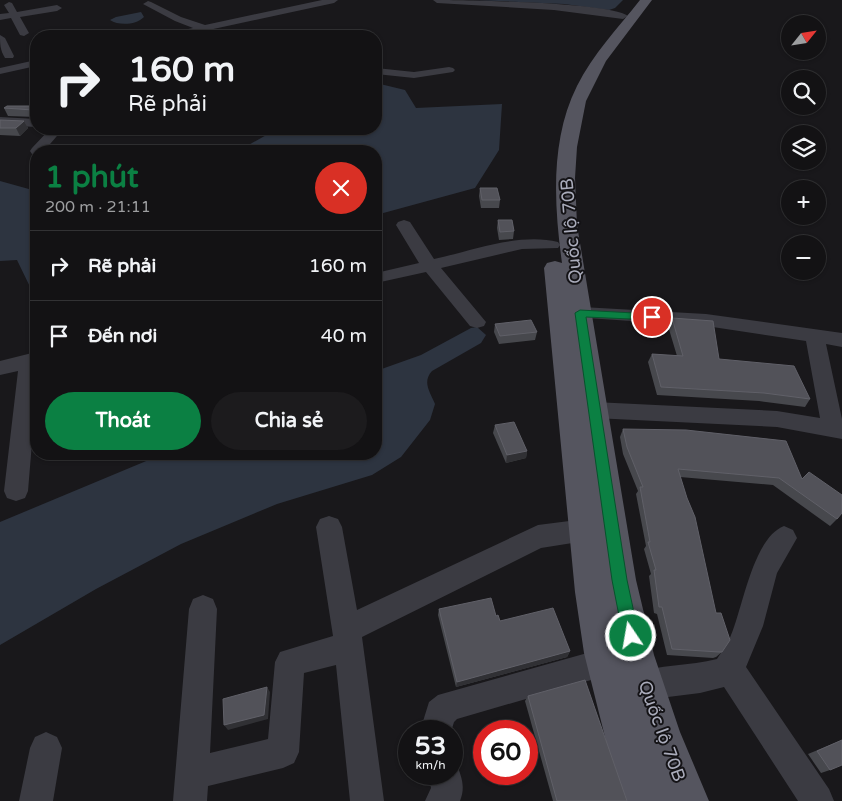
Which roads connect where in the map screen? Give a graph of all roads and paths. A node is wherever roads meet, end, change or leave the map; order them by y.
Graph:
1 (334, 0) edge
2 (437, 0) edge
3 (646, 0) edge
4 (9, 4) dead end
5 (148, 4) dead end
6 (58, 8) dead end
7 (630, 8) edge
8 (15, 15) junction
9 (0, 17) edge
10 (207, 27) junction
11 (194, 30) edge
12 (211, 30) edge
13 (24, 33) dead end
14 (0, 38) edge
15 (603, 48) junction
16 (9, 56) edge
17 (30, 64) edge
18 (449, 70) dead end
19 (0, 71) edge
20 (382, 72) edge
21 (0, 121) edge
22 (30, 123) edge
23 (52, 135) edge
24 (43, 145) edge
25 (404, 225) dead end
26 (552, 245) junction
27 (430, 266) junction
28 (382, 277) edge
29 (571, 316) junction
30 (477, 322) dead end
31 (815, 336) junction
32 (842, 340) edge
33 (30, 361) edge
34 (0, 368) edge
35 (30, 383) edge
36 (594, 410) junction
37 (838, 430) edge
38 (16, 491) dead end
39 (329, 527) dead end
40 (585, 530) junction
41 (784, 538) dead end
42 (203, 609) dead end
43 (348, 639) junction
44 (605, 663) junction
45 (731, 670) junction
46 (644, 685) junction
47 (438, 720) edge
48 (46, 748) dead end
49 (447, 785) edge
50 (191, 787) edge
51 (36, 801) edge
52 (367, 801) edge
53 (442, 801) edge
54 (648, 801) edge
55 (687, 801) edge
56 (817, 801) edge

1 - 10 street
2 - 7 street
3 - 15 main road, Quốc lộ 70B
4 - 8 street
5 - 10 street
6 - 8 street
7 - 15 main road, Quốc lộ 70B
8 - 9 street
8 - 13 street
10 - 11 street
10 - 12 street
14 - 16 street
15 - 26 main road, Quốc lộ 70B
15 - 29 main road, Quốc lộ 70B
17 - 19 street
18 - 20 street
21 - 22 street
23 - 24 street
25 - 27 street
26 - 27 street
26 - 29 main road, Quốc lộ 70B
27 - 28 street
27 - 30 street
29 - 31 street
29 - 36 main road, Quốc lộ 70B
29 - 40 main road, Quốc lộ 70B
31 - 32 street
31 - 37 street
33 - 34 street
35 - 38 street
36 - 37 street
36 - 46 main road, Quốc lộ 70B
39 - 43 street
40 - 43 street
40 - 44 main road, Quốc lộ 70B
41 - 45 street
42 - 50 street
43 - 50 street
43 - 52 street
44 - 47 street
44 - 54 main road, Quốc lộ 70B
45 - 46 street
45 - 56 street
46 - 55 main road, Quốc lộ 70B
48 - 51 street
49 - 53 street

